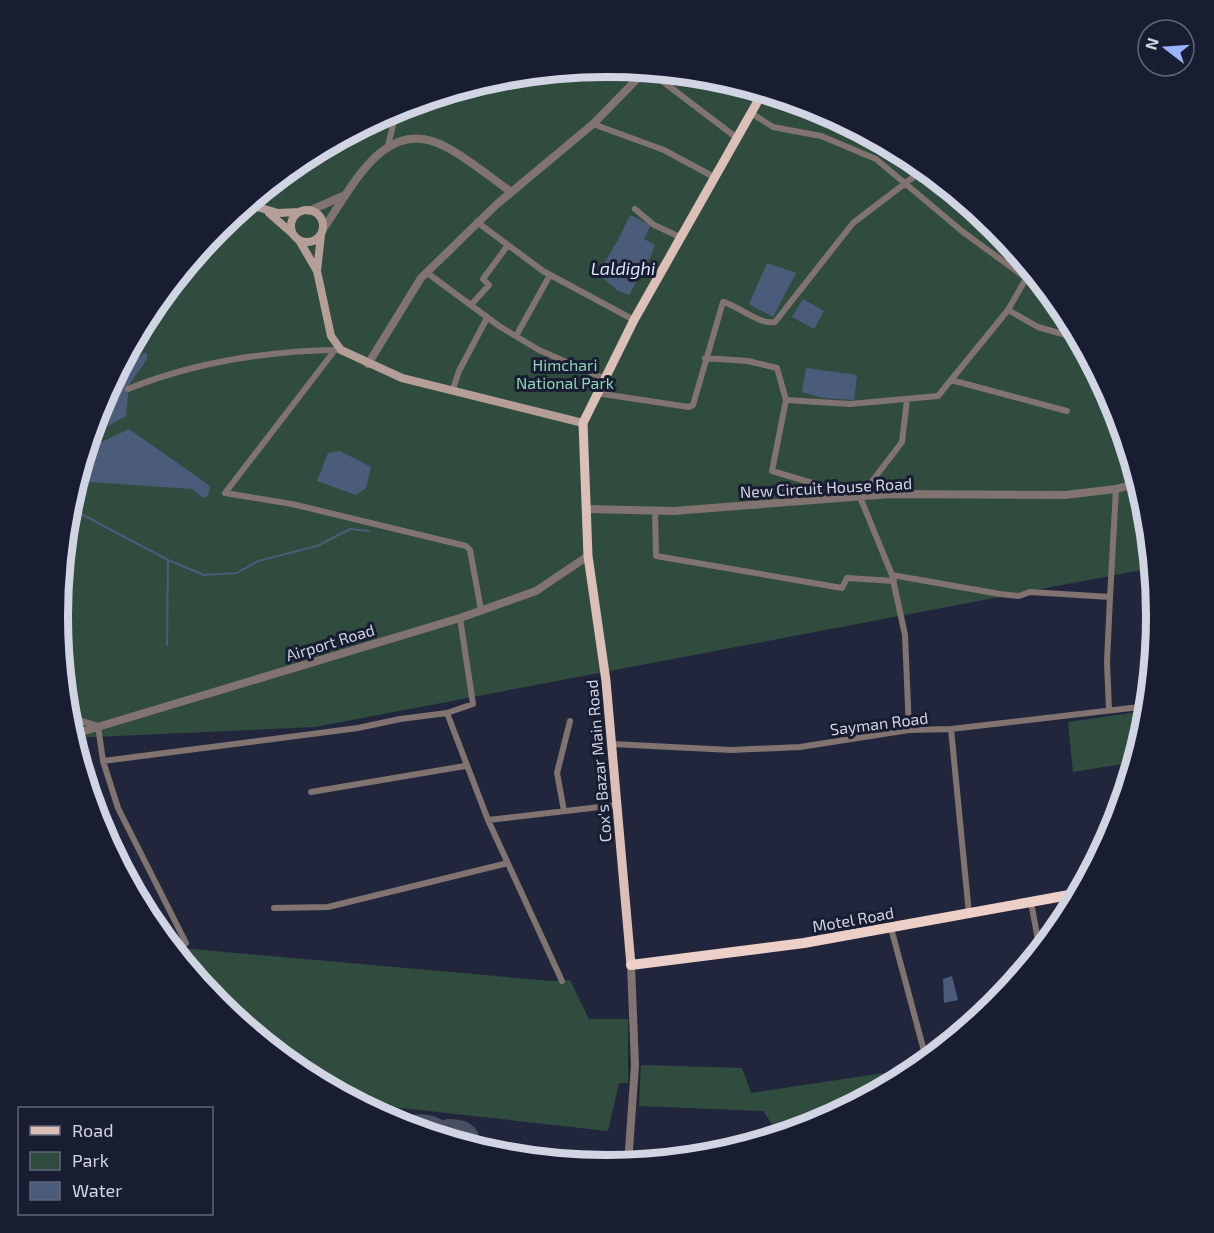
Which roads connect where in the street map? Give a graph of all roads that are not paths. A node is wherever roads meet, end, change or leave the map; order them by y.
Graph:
1 (639, 78) edge
2 (660, 80) edge
3 (758, 99) edge
4 (751, 113) junction
5 (394, 121) edge
6 (593, 124) junction
7 (737, 138) junction
8 (388, 146) junction
9 (916, 174) edge
10 (714, 177) junction
11 (905, 182) junction
12 (511, 192) junction
13 (346, 193) junction
14 (256, 207) edge
15 (634, 209) dead end
16 (266, 211) junction
17 (306, 211) junction
18 (477, 222) junction
19 (322, 232) junction
20 (680, 237) junction
21 (297, 238) junction
22 (508, 245) junction
23 (317, 271) junction
24 (426, 272) junction
25 (550, 275) junction
26 (1026, 278) joint
27 (471, 305) junction
28 (1008, 310) junction
29 (487, 318) junction
30 (634, 320) junction
31 (1067, 335) edge
32 (516, 336) junction
33 (338, 350) junction
34 (705, 358) junction
35 (368, 364) junction
36 (603, 378) junction
37 (951, 381) junction
38 (128, 389) dead end
39 (453, 389) junction
40 (596, 393) junction
41 (786, 400) junction
42 (907, 400) junction
43 (1067, 411) dead end
44 (583, 423) junction
45 (1130, 485) edge
46 (1116, 489) junction
47 (860, 497) junction
48 (819, 498) junction
49 (586, 509) junction
50 (655, 510) junction
51 (588, 556) junction
52 (893, 578) junction
53 (1110, 597) junction
54 (481, 610) junction
55 (460, 618) junction
56 (1139, 707) edge
57 (1109, 710) junction
58 (447, 713) junction
59 (78, 720) edge
60 (570, 721) dead end
61 (98, 726) junction
62 (951, 729) junction
63 (909, 730) junction
64 (80, 732) edge
65 (612, 744) junction
66 (103, 761) junction
67 (465, 766) junction
68 (311, 792) dead end
69 (617, 805) junction
70 (564, 811) junction
71 (488, 820) junction
72 (508, 863) junction
73 (1069, 895) edge
74 (1031, 902) junction
75 (274, 908) dead end
76 (969, 914) junction
77 (891, 928) junction
78 (1038, 941) edge
79 (186, 943) dead end
80 (631, 964) junction
81 (562, 981) dead end
82 (924, 1053) edge
83 (629, 1155) edge

1 - 6 street
2 - 7 street
3 - 4 main road
4 - 7 main road
4 - 11 street
5 - 8 street
6 - 10 street
6 - 12 street
7 - 10 main road
8 - 12 street
8 - 13 street
9 - 11 street
10 - 20 main road
11 - 26 street
11 - 34 street
12 - 18 street
13 - 17 street
13 - 19 street
14 - 16 main road
15 - 20 street
16 - 17 main road
16 - 21 main road
17 - 19 main road
17 - 21 main road
18 - 22 street
18 - 24 street
19 - 21 main road
19 - 23 main road
20 - 30 main road
21 - 23 main road
22 - 25 street
22 - 27 street
23 - 33 main road
24 - 27 street
24 - 35 street
25 - 30 street
25 - 32 street
26 - 28 street
27 - 29 street
28 - 31 street
28 - 37 street
29 - 32 street
29 - 39 street
30 - 36 main road
32 - 36 street
33 - 35 main road
33 - 38 street
33 - 54 street
34 - 40 street
34 - 41 street
35 - 39 main road
36 - 40 main road
37 - 42 street
37 - 43 street
39 - 44 main road
40 - 44 main road
41 - 42 street
41 - 48 street
42 - 47 street
44 - 49 main road, Cox's Bazar Main Road
45 - 46 street, New Circuit House Road
46 - 47 street, New Circuit House Road
46 - 53 street
47 - 48 street, New Circuit House Road
47 - 52 street
48 - 50 street, New Circuit House Road
49 - 50 street, New Circuit House Road
49 - 51 main road, Cox's Bazar Main Road
50 - 52 street
51 - 54 street, Airport Road
51 - 65 main road, Cox's Bazar Main Road
52 - 53 street
52 - 63 street
53 - 57 street
54 - 55 street, Airport Road
55 - 58 street
55 - 61 street, Airport Road
56 - 57 street, Sayman Road
57 - 62 street, Sayman Road
58 - 66 street
58 - 67 street
59 - 61 street
60 - 70 street
61 - 64 street, Airport Road
61 - 66 street
62 - 63 street, Sayman Road
62 - 76 street
63 - 65 street, Sayman Road
65 - 69 main road, Cox's Bazar Main Road
66 - 79 street
67 - 68 street
67 - 71 street
69 - 70 street
69 - 80 main road, Cox's Bazar Main Road
70 - 71 street
71 - 72 street
72 - 75 street
72 - 81 street
73 - 74 highway, Motel Road
74 - 76 highway, Motel Road
74 - 78 street
76 - 77 highway, Motel Road
77 - 80 highway, Motel Road
77 - 82 street
80 - 83 street

